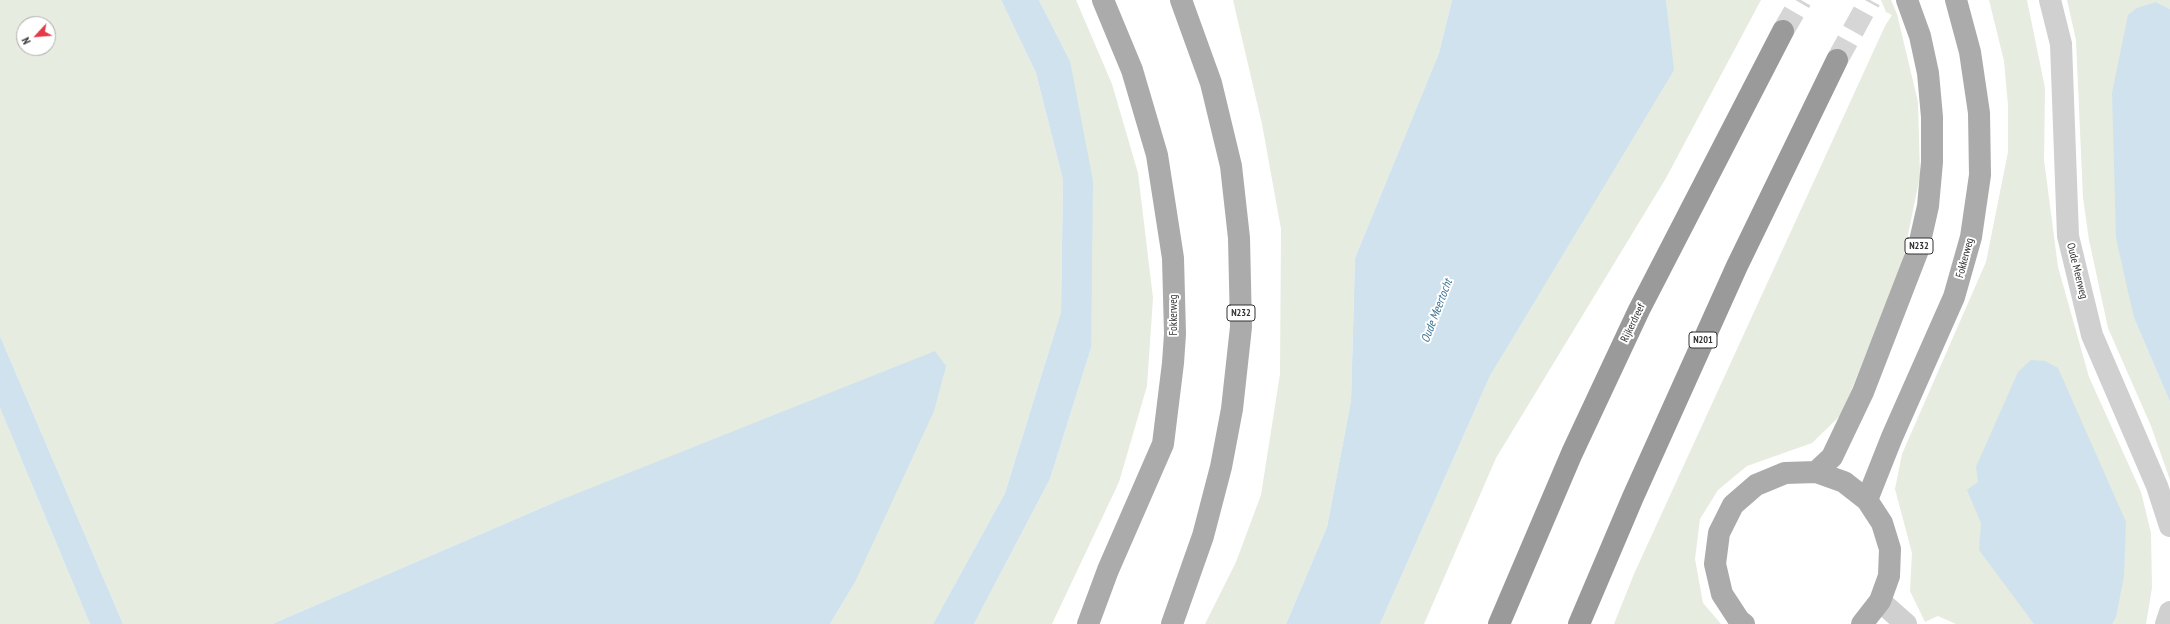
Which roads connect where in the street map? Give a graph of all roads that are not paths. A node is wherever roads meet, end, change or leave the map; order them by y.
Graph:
1 (1103, 0) edge
2 (1181, 0) edge
3 (1906, 0) edge
4 (1956, 0) edge
5 (2050, 0) edge
6 (1783, 31) tunnel mouth
7 (1837, 60) tunnel mouth
8 (1816, 472) junction
9 (1867, 500) junction
10 (2170, 526) edge
11 (1880, 601) junction
12 (2170, 612) edge
13 (1088, 624) edge
14 (1172, 624) edge
15 (1499, 624) edge
16 (1579, 624) edge
17 (1744, 624) edge
18 (1862, 624) edge
19 (1906, 624) edge
20 (2166, 624) edge

1 - 13 main road, Fokkerweg
2 - 14 main road, N232
3 - 8 main road, N232
4 - 9 main road, Fokkerweg
5 - 10 street, Oude Meerweg
6 - 15 highway, Rijkerdreef
7 - 16 highway, N201
8 - 9 main road
8 - 17 main road
9 - 11 main road
11 - 18 main road
11 - 19 street
12 - 20 street

